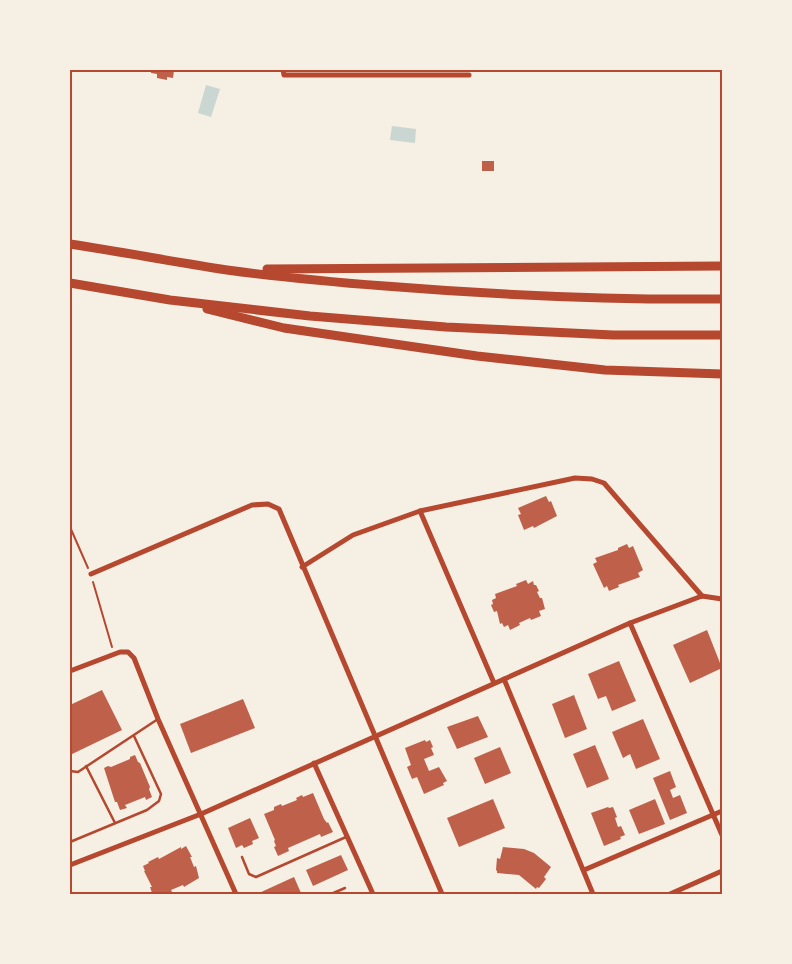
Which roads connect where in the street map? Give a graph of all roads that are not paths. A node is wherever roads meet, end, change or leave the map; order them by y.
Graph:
1 (284, 72) edge
2 (301, 72) edge
3 (469, 75) dead end
4 (70, 244) edge
5 (722, 266) edge
6 (228, 270) junction
7 (70, 283) edge
8 (722, 299) edge
9 (170, 300) junction
10 (722, 336) edge
11 (722, 374) edge
12 (420, 511) junction
13 (302, 567) junction
14 (91, 574) road end
15 (702, 596) junction
16 (722, 599) edge
17 (630, 623) junction
18 (70, 671) edge
19 (504, 679) junction
20 (494, 684) junction
21 (158, 719) junction
22 (134, 736) junction
23 (375, 737) junction
24 (314, 763) junction
25 (86, 766) junction
26 (70, 771) edge
27 (722, 811) edge
28 (201, 814) junction
29 (713, 815) junction
30 (115, 823) junction
31 (722, 835) edge
32 (348, 837) junction
33 (70, 842) edge
34 (242, 857) dead end
35 (70, 866) edge
36 (584, 870) junction
37 (722, 872) edge
38 (345, 888) dead end
39 (236, 894) edge
40 (331, 894) edge
41 (373, 894) edge
42 (442, 894) edge
43 (593, 894) edge
44 (670, 894) edge

1 - 2 street
2 - 3 street
4 - 6 highway
5 - 6 highway
6 - 8 highway
7 - 9 highway
9 - 10 highway
9 - 11 highway
12 - 13 street
12 - 15 street
12 - 20 street
13 - 14 street
13 - 23 street
15 - 16 street
15 - 17 street
17 - 19 street
17 - 29 street
18 - 21 street
19 - 20 street
19 - 36 street
20 - 23 street
21 - 22 lane
21 - 28 street
22 - 25 lane
22 - 30 lane
23 - 24 street
23 - 42 street
24 - 28 street
24 - 32 street
25 - 26 lane
25 - 30 lane
27 - 29 street
28 - 35 street
28 - 39 street
29 - 31 street
29 - 36 street
30 - 33 lane
32 - 34 lane
32 - 41 street
36 - 43 street
37 - 44 street
38 - 40 lane

